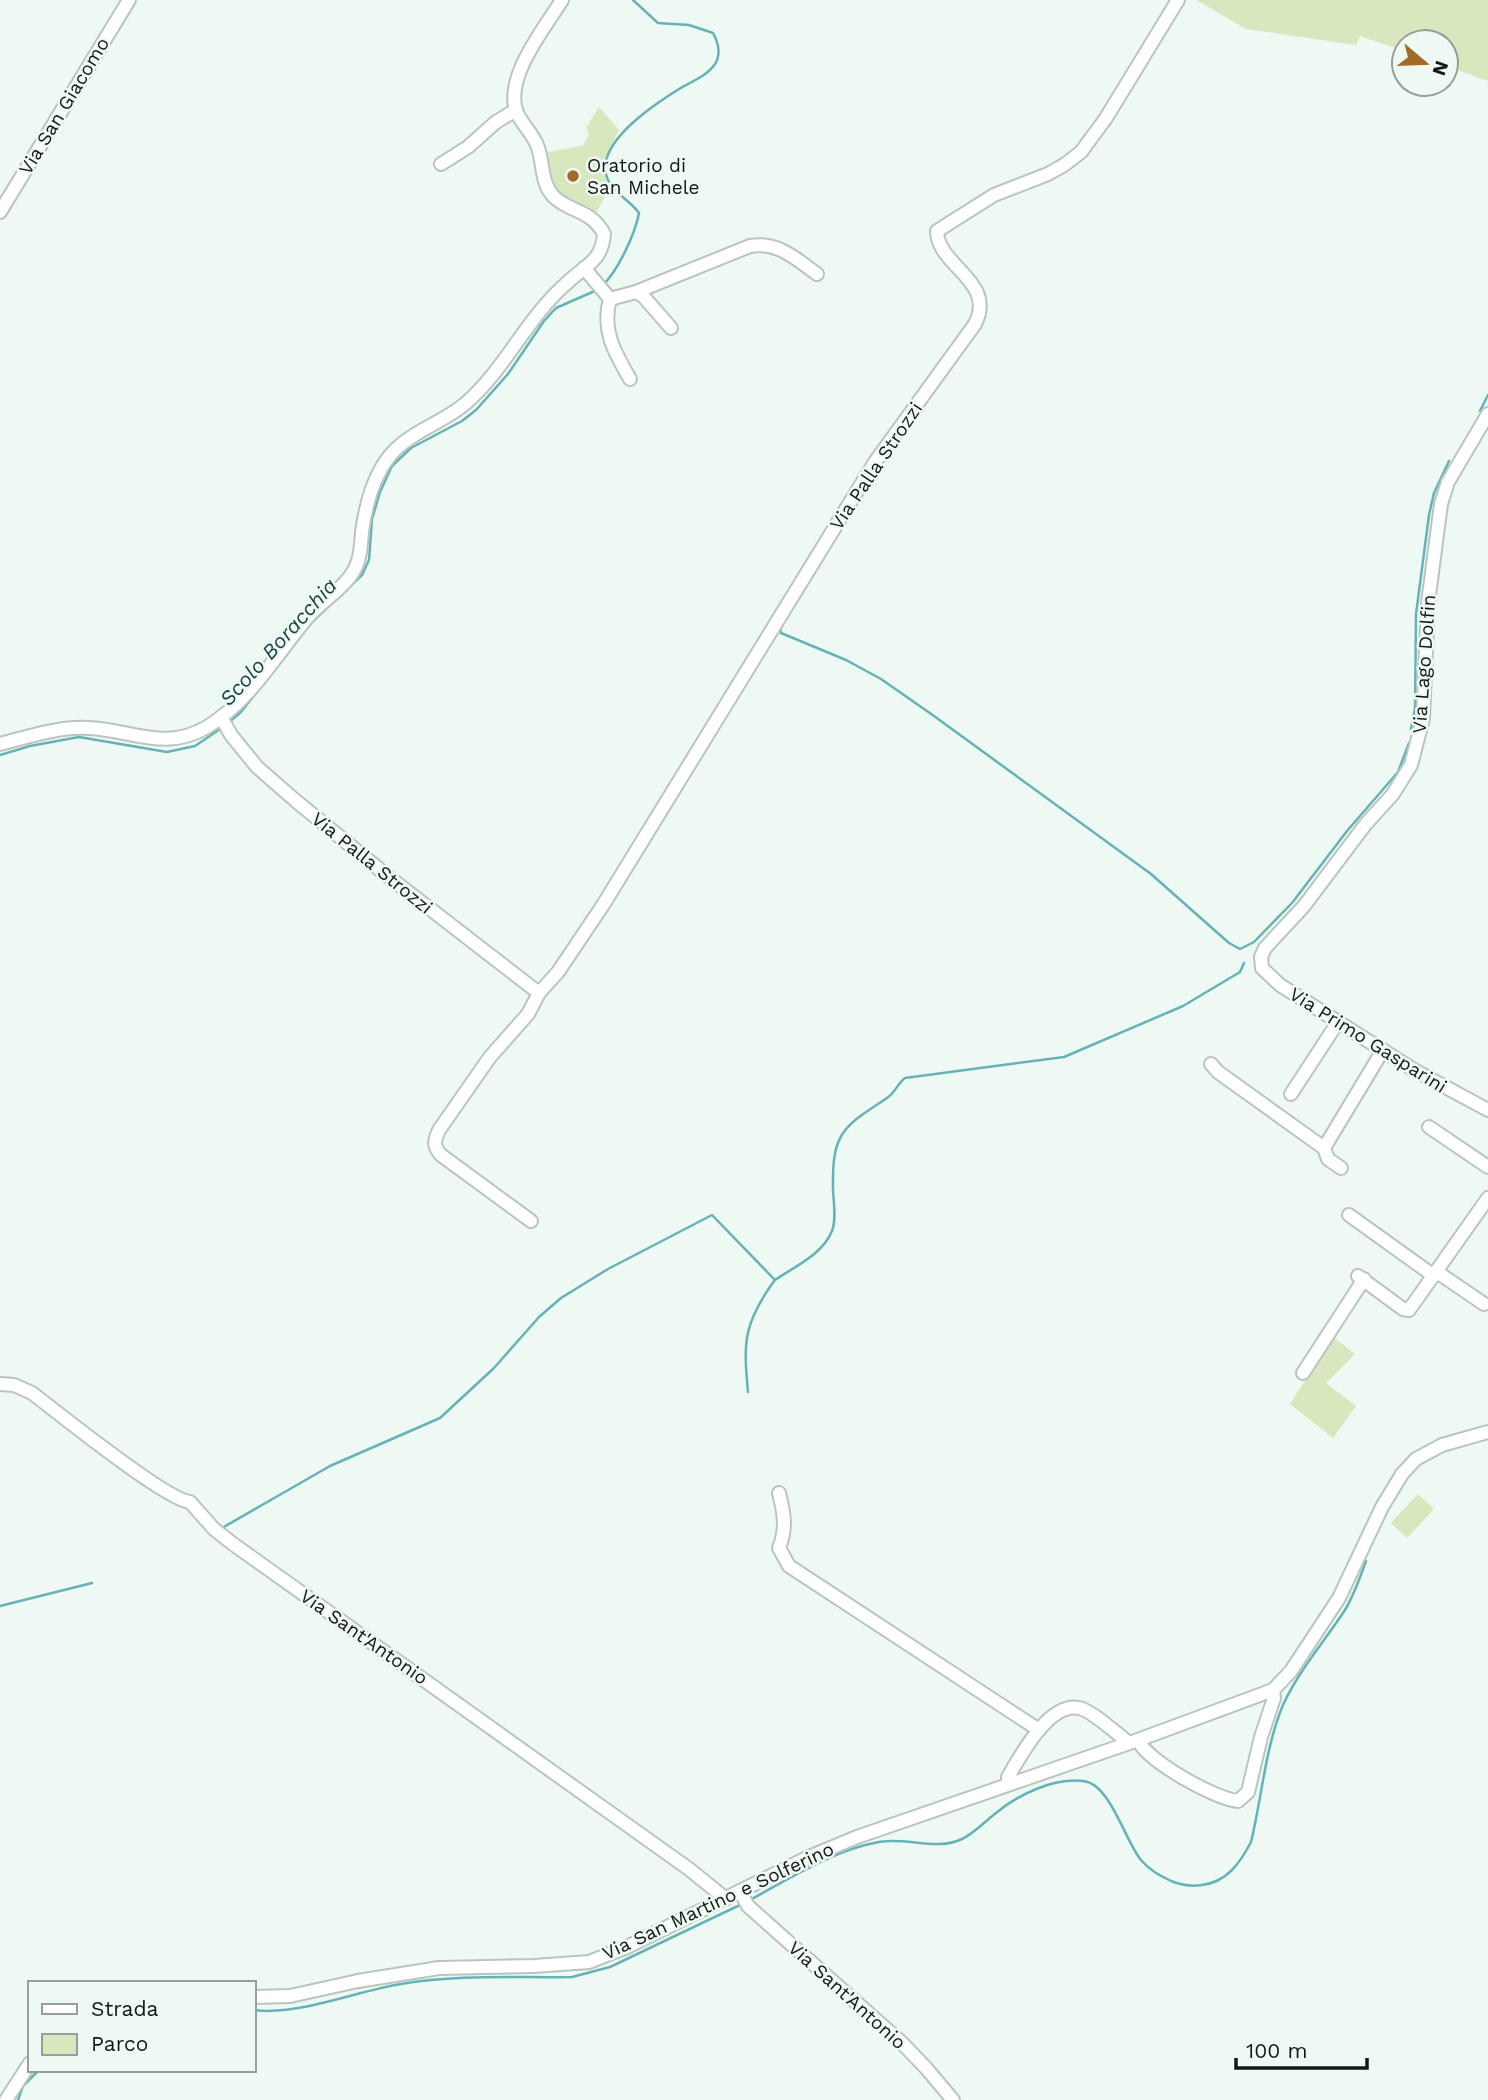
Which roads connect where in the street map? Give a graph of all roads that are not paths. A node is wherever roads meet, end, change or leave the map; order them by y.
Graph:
1 (129, 0) edge
2 (562, 0) edge
3 (1178, 0) edge
4 (516, 110) junction
5 (441, 164) dead end
6 (0, 212) edge
7 (587, 272) junction
8 (817, 274) dead end
9 (636, 292) junction
10 (607, 296) junction
11 (671, 328) dead end
12 (630, 379) dead end
13 (1488, 414) edge
14 (225, 724) junction
15 (0, 744) edge
16 (1261, 957) joint
17 (539, 993) junction
18 (1338, 1022) junction
19 (1382, 1050) junction
20 (1211, 1064) dead end
21 (1291, 1094) dead end
22 (1488, 1110) edge
23 (1429, 1127) dead end
24 (1324, 1148) junction
25 (1488, 1167) edge
26 (1341, 1168) dead end
27 (1488, 1198) edge
28 (1349, 1215) dead end
29 (531, 1221) dead end
30 (1436, 1274) junction
31 (1484, 1304) dead end
32 (1303, 1373) dead end
33 (0, 1384) edge
34 (1488, 1432) edge
35 (779, 1493) dead end
36 (1273, 1690) junction
37 (1039, 1730) junction
38 (1133, 1742) junction
39 (1008, 1784) junction
40 (726, 1899) junction
41 (744, 1899) junction
42 (256, 1997) edge
43 (28, 2066) edge
44 (6, 2100) edge
45 (953, 2100) edge

1 - 6 street, Via San Giacomo
2 - 4 street
3 - 17 street, Via Palla Strozzi
4 - 5 street
4 - 7 street
7 - 10 street
7 - 14 street
8 - 9 street
9 - 10 street
9 - 11 street
10 - 12 street
13 - 16 street, Via Lago Dolfin
14 - 15 street
14 - 17 street, Via Palla Strozzi
16 - 18 street, Via Primo Gasparini
17 - 29 street, Via Palla Strozzi
18 - 19 street, Via Primo Gasparini
18 - 21 street
19 - 22 street, Via Primo Gasparini
19 - 24 street
20 - 24 street
23 - 25 street
24 - 26 street
27 - 30 street
28 - 30 street
30 - 31 street
30 - 32 street
33 - 40 street, Via Sant'Antonio
34 - 36 street, Via San Martino e Solferino
35 - 37 street
36 - 38 street, Via San Martino e Solferino
36 - 38 street
37 - 38 street
37 - 39 street
38 - 39 street, Via San Martino e Solferino
39 - 41 street, Via San Martino e Solferino
40 - 41 street, Via San Martino e Solferino
40 - 42 street, Via San Martino e Solferino
41 - 45 street, Via Sant'Antonio
43 - 44 street

